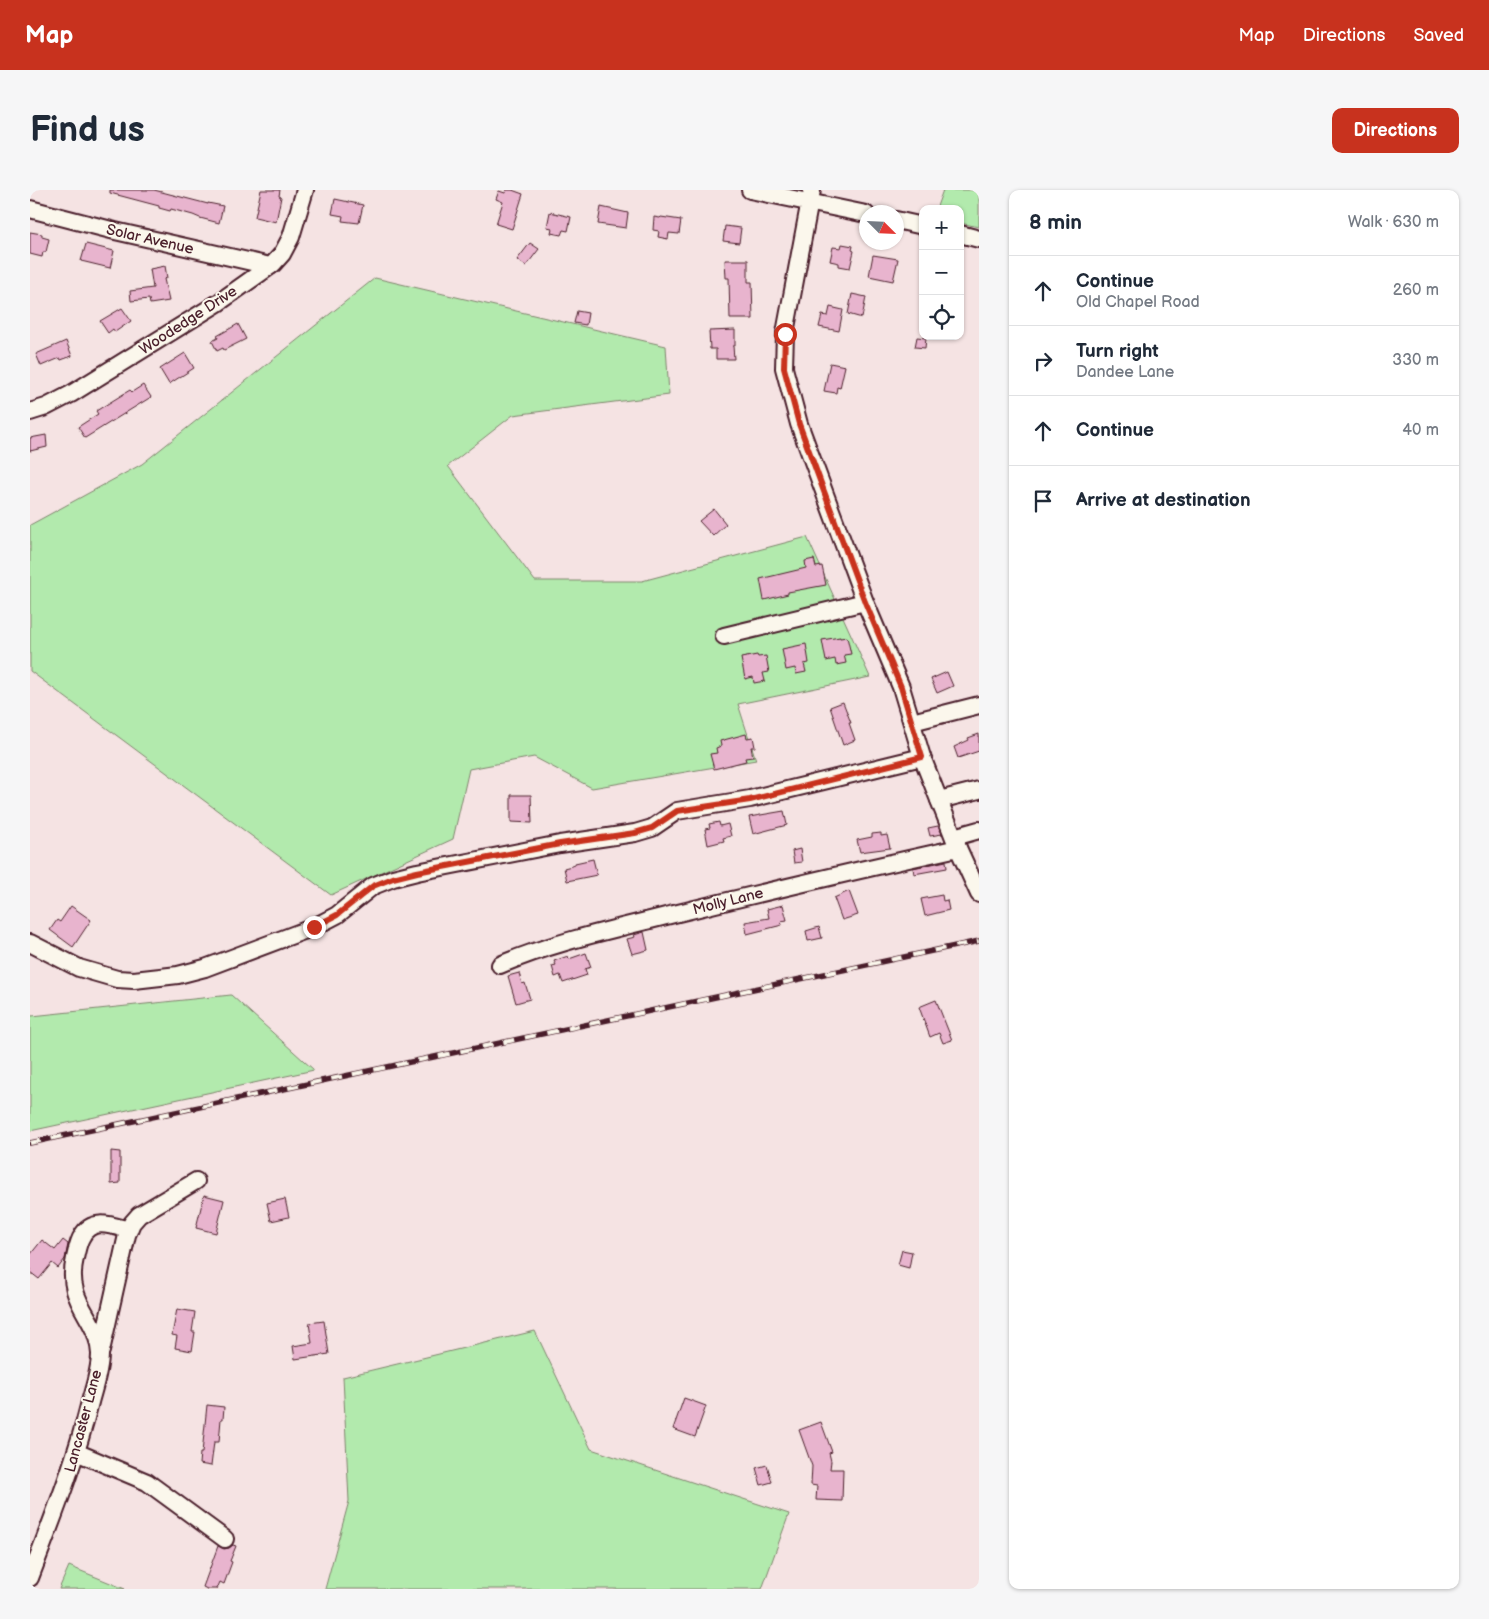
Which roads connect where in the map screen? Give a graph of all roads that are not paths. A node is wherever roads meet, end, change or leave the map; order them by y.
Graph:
1 (305, 190) edge
2 (750, 190) edge
3 (810, 196) edge
4 (30, 209) edge
5 (859, 212) edge
6 (904, 222) edge
7 (919, 225) edge
8 (964, 235) edge
9 (979, 239) edge
10 (270, 266) junction
11 (30, 412) edge
12 (865, 602) junction
13 (724, 636) dead end
14 (979, 705) edge
15 (912, 722) junction
16 (922, 757) junction
17 (979, 790) edge
18 (939, 800) junction
19 (979, 830) edge
20 (956, 842) junction
21 (979, 894) edge
22 (30, 943) edge
23 (500, 965) dead end
24 (196, 1181) dead end
25 (129, 1230) junction
26 (100, 1356) junction
27 (76, 1452) junction
28 (225, 1539) dead end
29 (30, 1578) edge

1 - 10 street, Woodedge Drive
2 - 3 street
3 - 5 street
3 - 12 street
4 - 10 street, Solar Avenue
6 - 7 street
8 - 9 street
10 - 11 street, Woodedge Drive
12 - 13 street
12 - 15 street
14 - 15 street
15 - 16 street
16 - 18 street
16 - 22 street
17 - 18 street
18 - 20 street
19 - 20 street, Molly Lane
20 - 21 street
20 - 23 street, Molly Lane
24 - 25 street
25 - 26 street
25 - 26 street, Lancaster Lane
26 - 27 street, Lancaster Lane
27 - 28 street
27 - 29 street, Lancaster Lane

